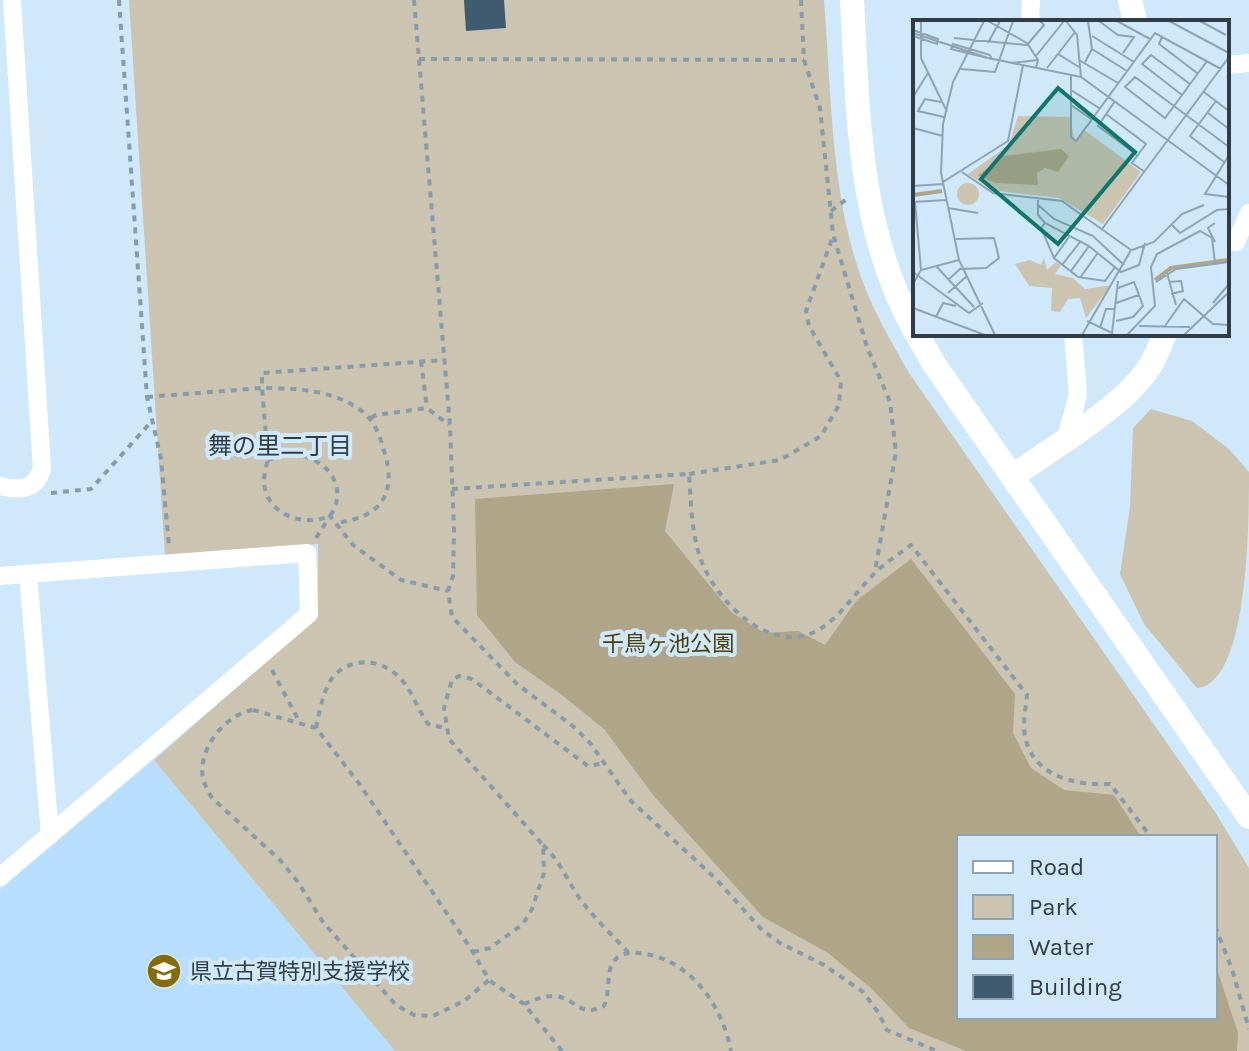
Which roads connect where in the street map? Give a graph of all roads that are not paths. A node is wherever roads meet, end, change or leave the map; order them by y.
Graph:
1 (12, 0) edge
2 (852, 0) edge
3 (1031, 0) edge
4 (1130, 0) edge
5 (1030, 20) edge
6 (1135, 20) edge
7 (1249, 63) edge
8 (1229, 65) edge
9 (1249, 213) edge
10 (1229, 242) edge
11 (913, 325) edge
12 (918, 336) edge
13 (1073, 336) edge
14 (1164, 336) edge
15 (1066, 438) junction
16 (1012, 477) junction
17 (0, 486) edge
18 (28, 574) junction
19 (0, 576) edge
20 (1249, 817) edge
21 (50, 835) junction
22 (0, 877) edge

1 - 17 street
2 - 11 street
3 - 5 street
4 - 6 street
7 - 8 street
9 - 10 street
12 - 16 street
13 - 15 street
14 - 15 street
15 - 16 street
16 - 20 street
18 - 19 street
18 - 21 street
18 - 21 street
21 - 22 street

